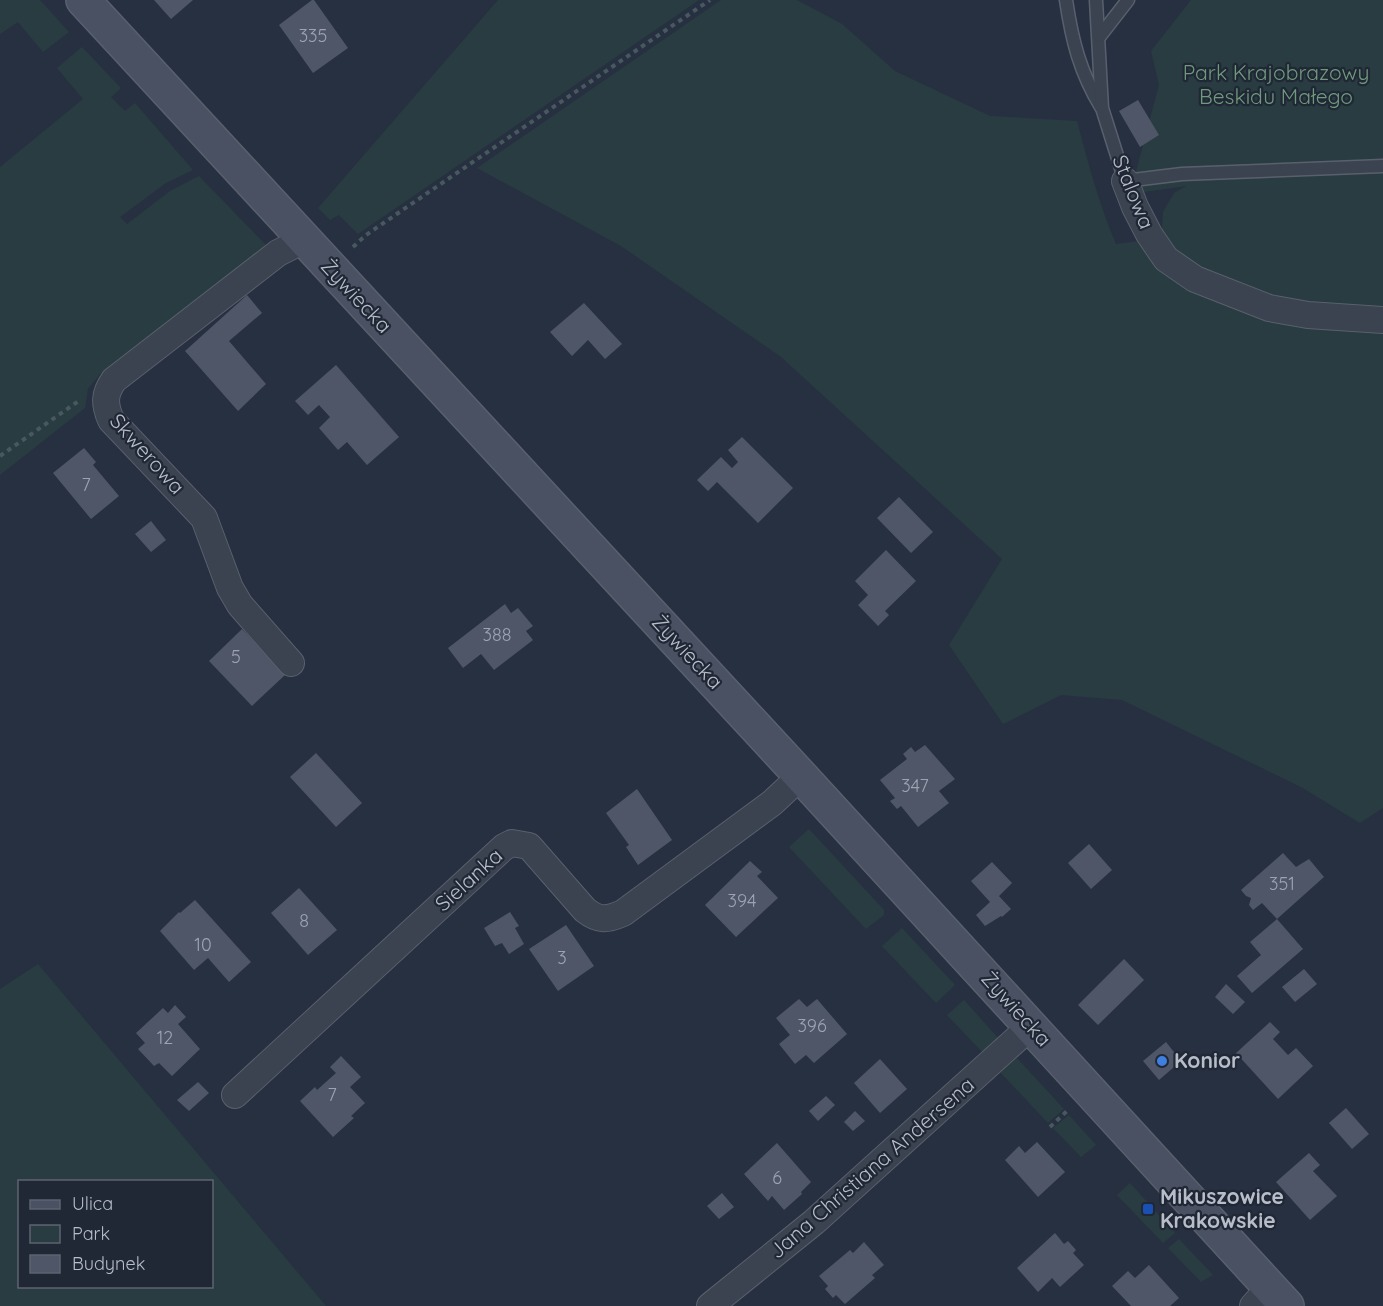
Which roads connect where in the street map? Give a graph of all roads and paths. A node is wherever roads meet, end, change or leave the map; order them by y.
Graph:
1 (83, 0) edge
2 (710, 0) edge
3 (1066, 0) edge
4 (1096, 0) edge
5 (1128, 0) edge
6 (1100, 36) junction
7 (1102, 108) junction
8 (1383, 166) edge
9 (1125, 181) junction
10 (304, 240) junction
11 (350, 250) dead end
12 (1383, 320) edge
13 (106, 392) junction
14 (0, 456) edge
15 (291, 663) dead end
16 (801, 776) junction
17 (1031, 1026) junction
18 (235, 1095) dead end
19 (1066, 1111) dead end
20 (1050, 1127) dead end
21 (1270, 1300) edge
22 (710, 1306) edge

1 - 10 main road, Żywiecka
2 - 11 path
3 - 7 lane
4 - 6 lane, Stalowa
5 - 6 lane
6 - 7 lane, Stalowa
7 - 9 lane, Stalowa
8 - 9 lane
9 - 12 street, Stalowa
10 - 13 street, Skwerowa
10 - 16 main road, Żywiecka
13 - 14 path
13 - 15 street, Skwerowa
16 - 17 main road, Żywiecka
16 - 18 street, Sielanka
17 - 21 main road, Żywiecka
17 - 22 street, Jana Christiana Andersena
19 - 20 path

